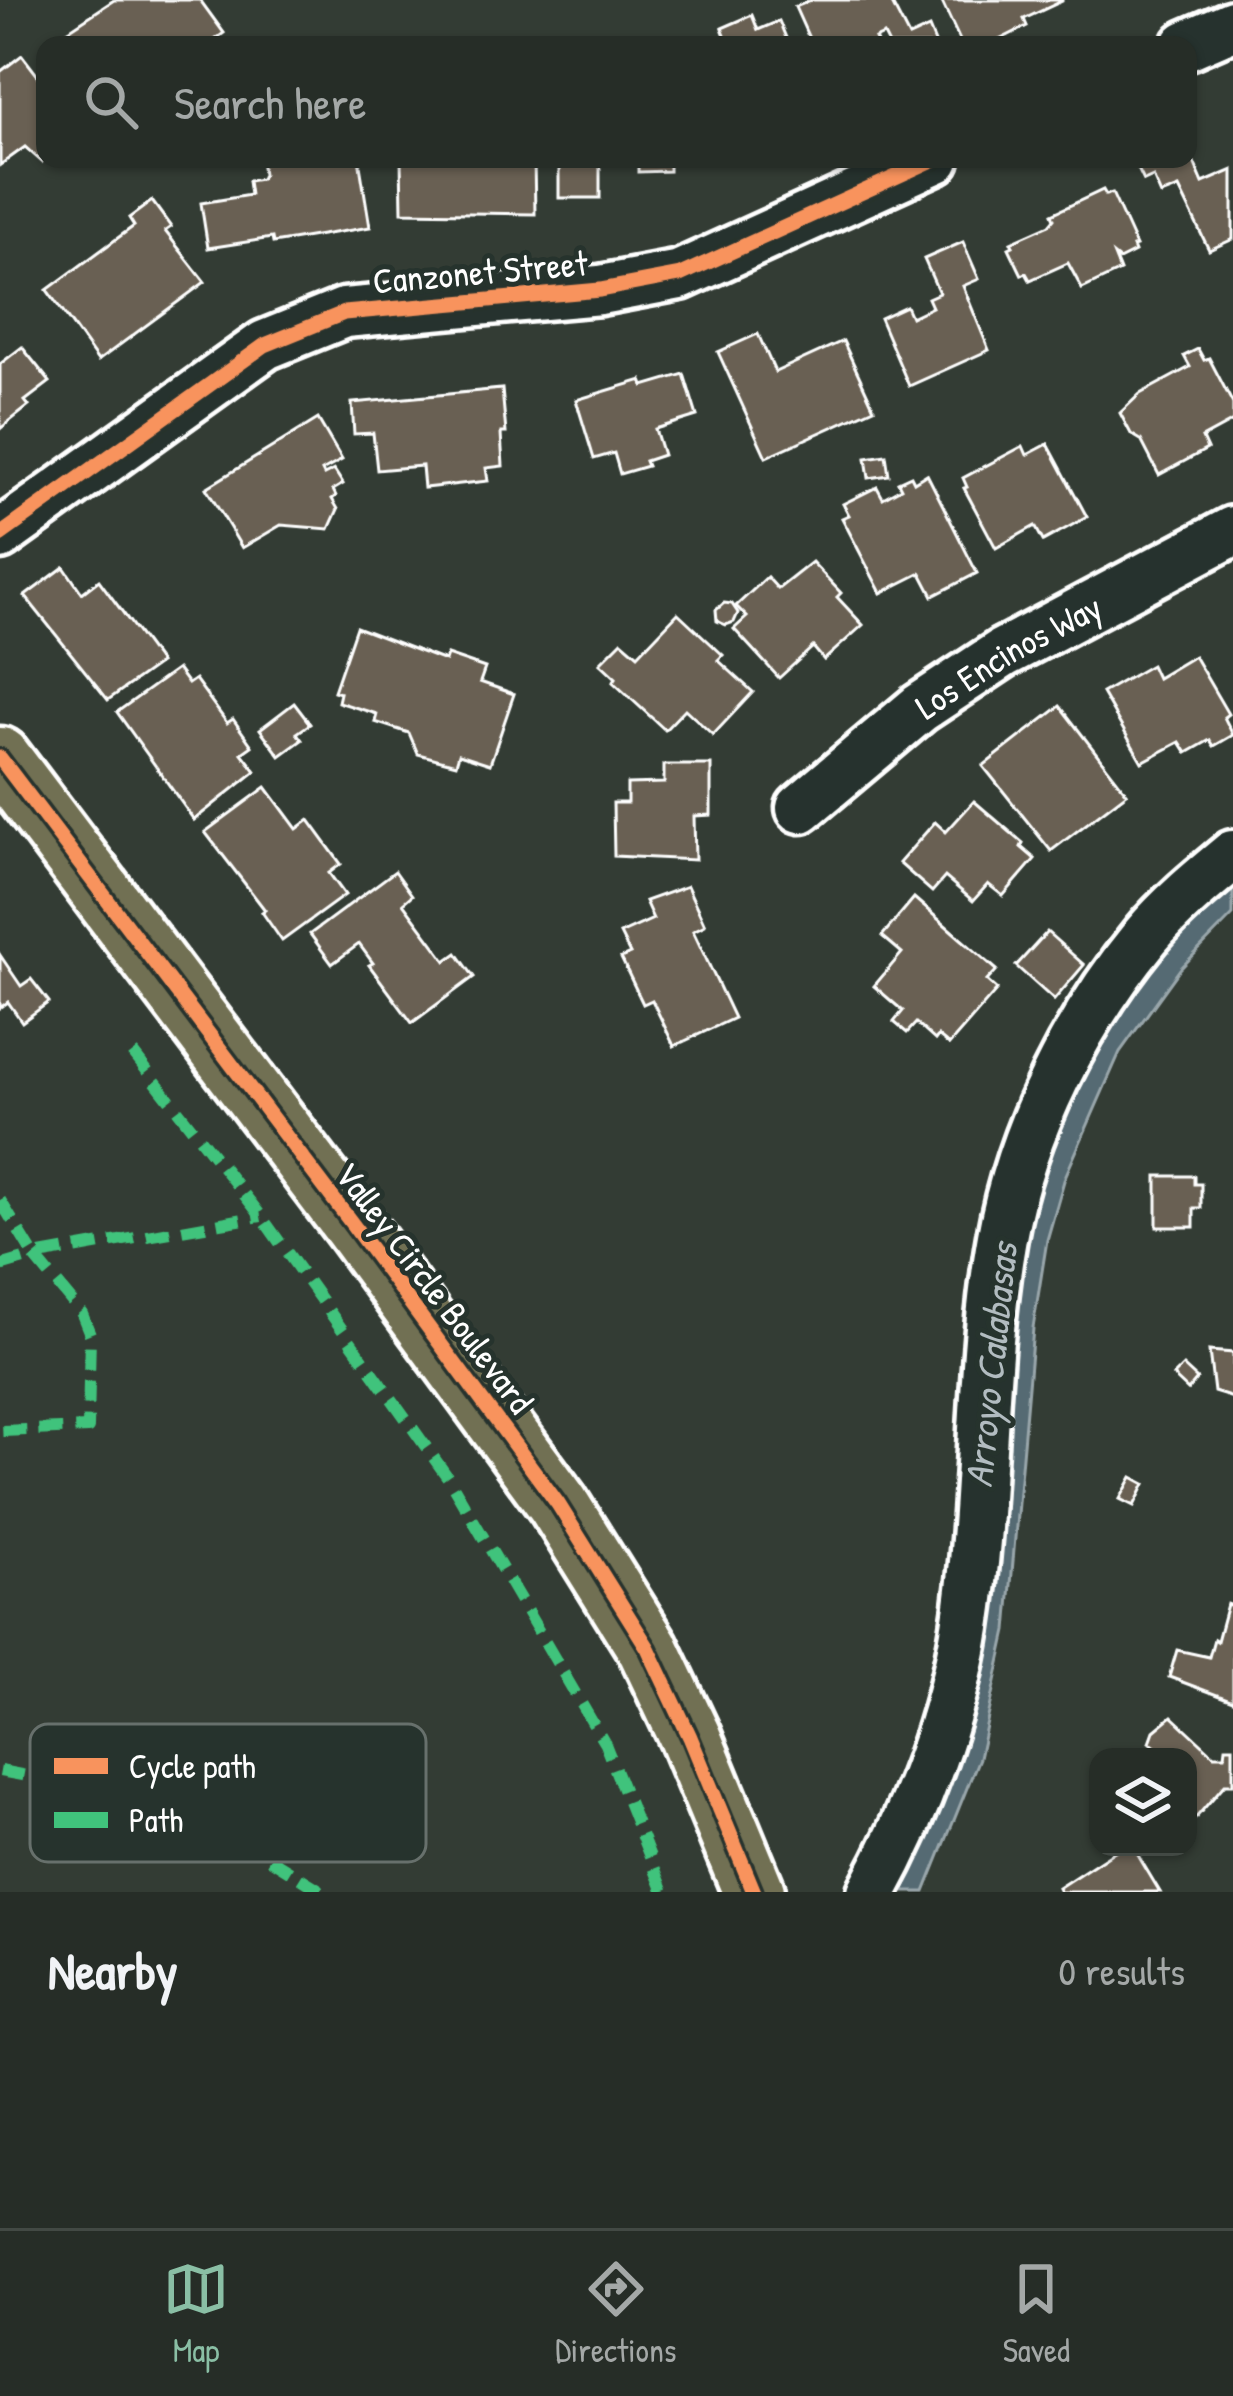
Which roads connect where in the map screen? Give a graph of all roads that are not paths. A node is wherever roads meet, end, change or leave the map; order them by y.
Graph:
1 (1233, 25) edge
2 (1197, 41) edge
3 (915, 168) edge
4 (1233, 532) edge
5 (0, 536) edge
6 (0, 758) edge
7 (802, 808) dead end
8 (1233, 856) edge
9 (754, 1892) edge
10 (872, 1892) edge

1 - 2 street
3 - 5 street, Canzonet Street
4 - 7 street, Los Encinos Way
6 - 9 main road, Valley Circle Boulevard
8 - 10 street

